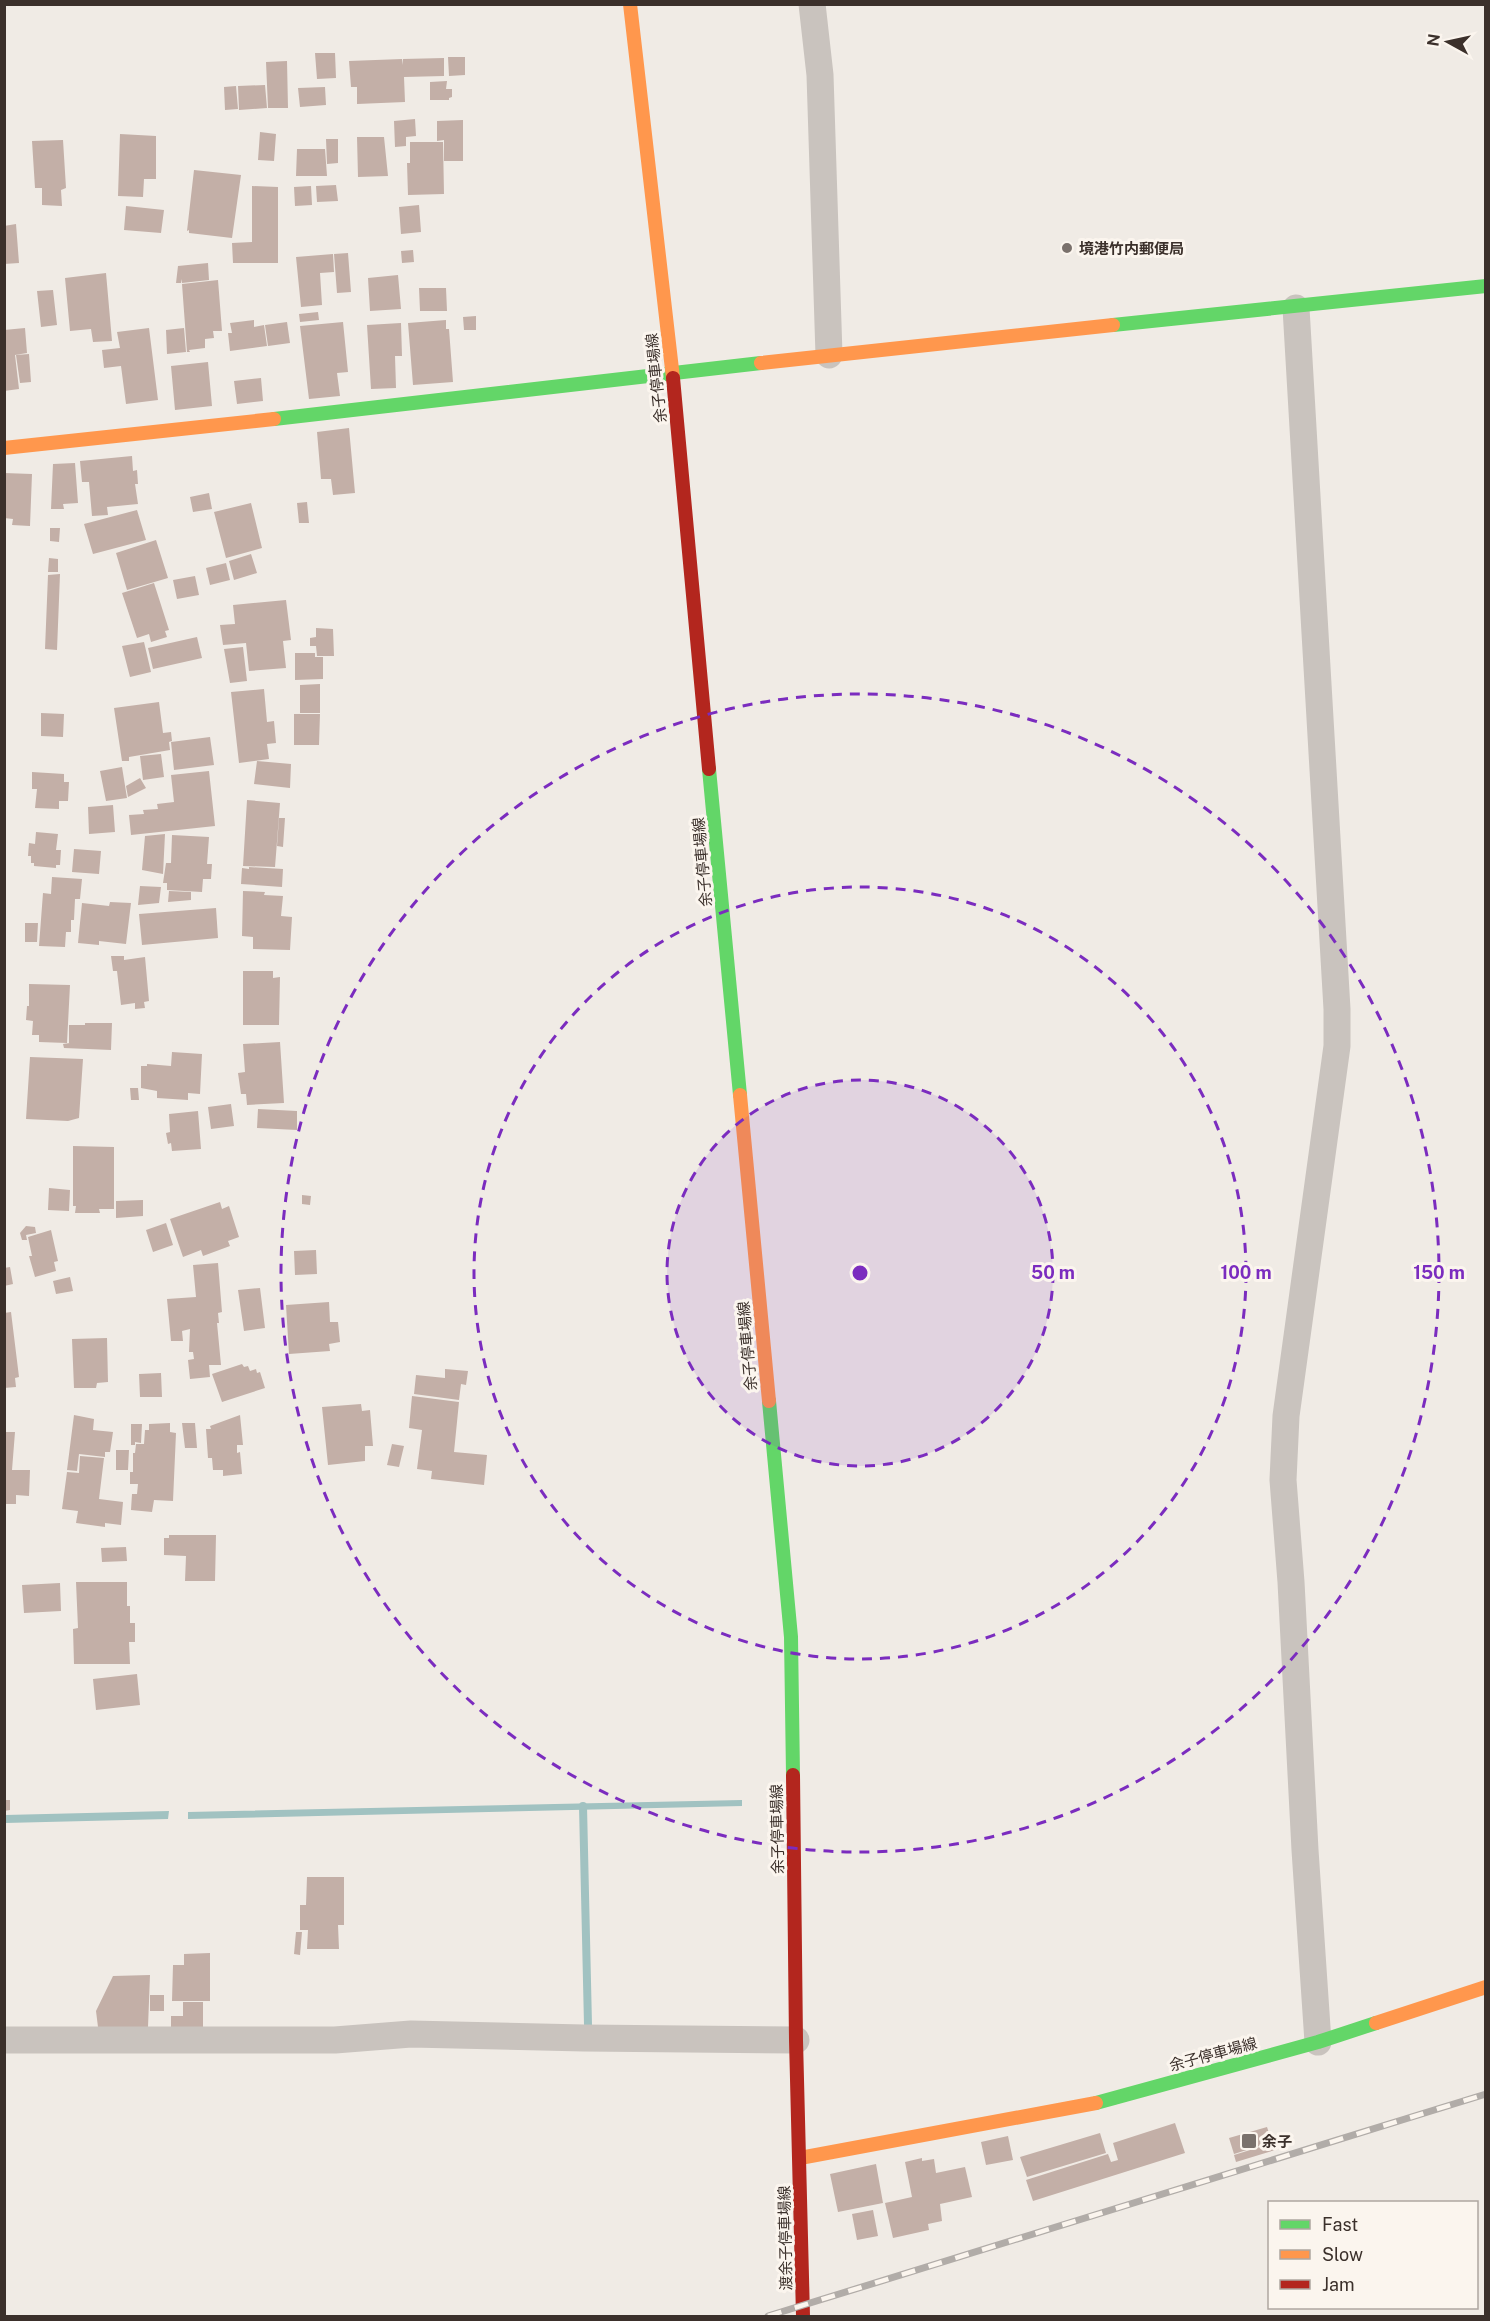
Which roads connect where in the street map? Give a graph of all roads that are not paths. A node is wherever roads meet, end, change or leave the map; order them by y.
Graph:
1 (630, 4) edge
2 (812, 4) edge
3 (1485, 286) edge
4 (1296, 308) junction
5 (829, 355) junction
6 (672, 372) junction
7 (4, 448) edge
8 (1485, 1987) edge
9 (4, 2040) edge
10 (796, 2040) junction
11 (1318, 2042) junction
12 (800, 2158) junction
13 (803, 2316) edge

1 - 6 main road, 余子停車場線
2 - 5 street
3 - 4 main road
4 - 5 main road
4 - 11 street
5 - 6 main road
6 - 7 main road
6 - 10 main road, 余子停車場線
8 - 11 main road, 余子停車場線
9 - 10 street
10 - 12 main road, 余子停車場線
11 - 12 main road, 余子停車場線
12 - 13 main road, 渡余子停車場線

